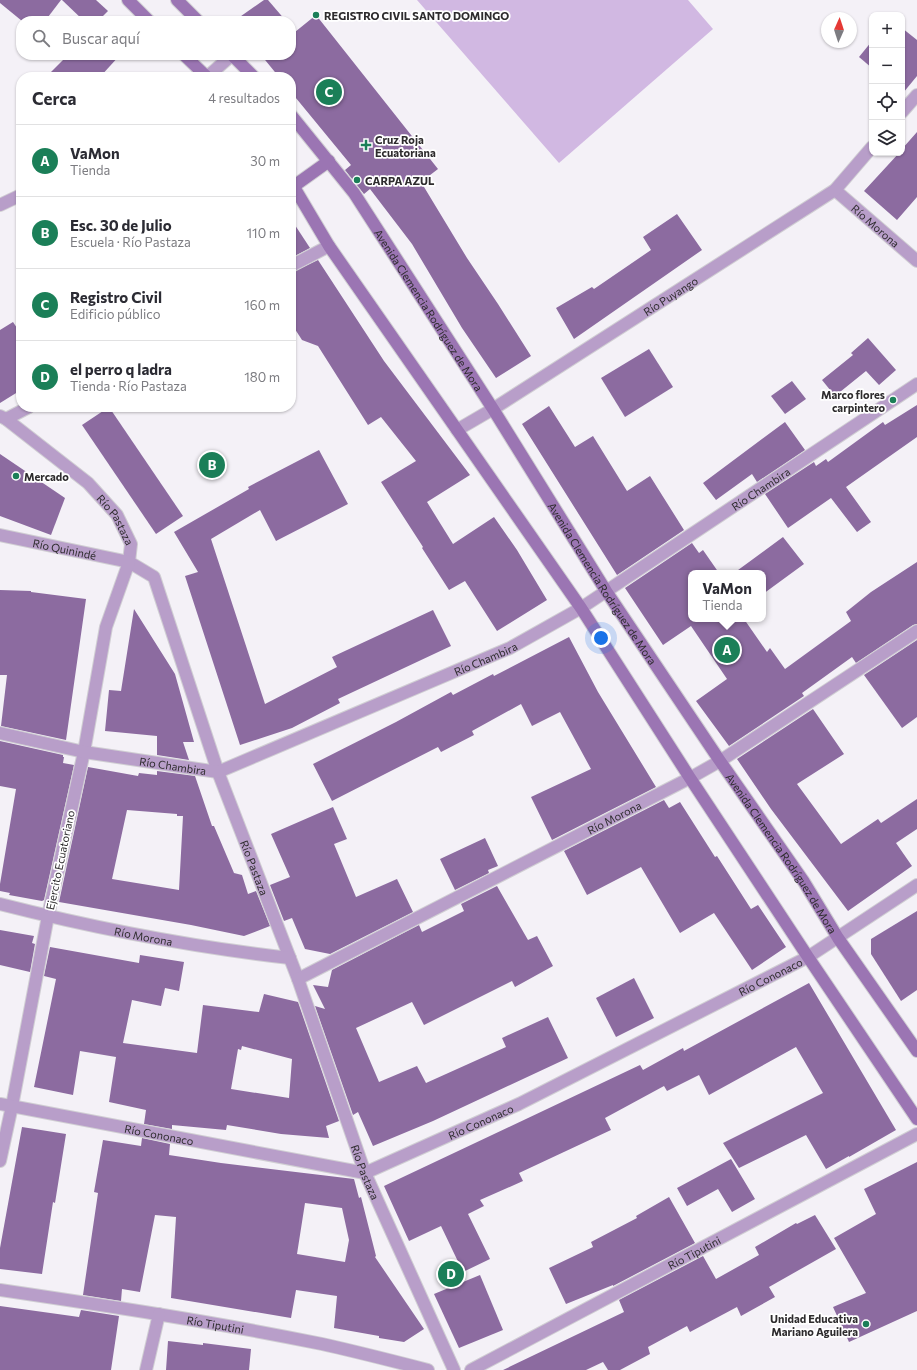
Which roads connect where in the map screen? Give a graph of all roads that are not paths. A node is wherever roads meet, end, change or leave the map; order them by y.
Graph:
1 (128, 0) edge
2 (177, 0) edge
3 (145, 16) edge
4 (193, 16) edge
5 (189, 60) edge
6 (226, 60) edge
7 (237, 60) edge
8 (202, 72) edge
9 (213, 72) edge
10 (249, 72) edge
11 (917, 95) edge
12 (905, 109) edge
13 (296, 121) edge
14 (869, 150) edge
15 (329, 161) junction
16 (296, 182) edge
17 (835, 190) junction
18 (296, 191) edge
19 (16, 197) edge
20 (0, 205) edge
21 (329, 246) junction
22 (917, 261) edge
23 (296, 263) edge
24 (917, 384) edge
25 (493, 409) junction
26 (17, 412) edge
27 (3, 418) edge
28 (457, 430) junction
29 (0, 535) edge
30 (129, 562) junction
31 (606, 591) junction
32 (581, 608) junction
33 (917, 631) edge
34 (0, 733) edge
35 (84, 752) junction
36 (720, 761) junction
37 (218, 772) junction
38 (690, 778) junction
39 (917, 885) edge
40 (0, 904) edge
41 (48, 916) junction
42 (838, 938) junction
43 (808, 957) junction
44 (290, 958) junction
45 (298, 979) junction
46 (917, 1051) edge
47 (0, 1104) edge
48 (12, 1106) junction
49 (917, 1118) edge
50 (917, 1134) edge
51 (0, 1161) edge
52 (365, 1173) junction
53 (0, 1290) edge
54 (160, 1314) junction
55 (146, 1370) edge
56 (428, 1370) edge
57 (454, 1370) edge
58 (471, 1370) edge

1 - 3 street
2 - 4 street
5 - 8 street
6 - 9 street
7 - 10 street
11 - 12 street
13 - 15 street, Avenida Clemencia Rodríguez de Mora
14 - 17 street, Río Puyango
15 - 16 street
15 - 25 street, Avenida Clemencia Rodríguez de Mora
17 - 22 street, Río Morona
17 - 25 street, Río Puyango
18 - 21 street
19 - 20 street
21 - 23 street
21 - 28 street
24 - 31 street, Río Chambira
25 - 28 street, Río Puyango
25 - 31 street, Avenida Clemencia Rodríguez de Mora
26 - 27 street
27 - 30 street, Río Pastaza
28 - 32 street
29 - 30 street, Río Quinindé
30 - 35 street, Ejercito Ecuatoriano
30 - 37 street, Río Pastaza
31 - 32 street, Río Chambira
31 - 36 street, Avenida Clemencia Rodríguez de Mora
32 - 37 street, Río Chambira
32 - 38 street
33 - 36 street, Río Morona
34 - 35 street, Río Chambira
35 - 37 street, Río Chambira
35 - 41 street, Ejercito Ecuatoriano
36 - 38 street, Río Morona
36 - 42 street, Avenida Clemencia Rodríguez de Mora
37 - 44 street, Río Pastaza
38 - 43 street
38 - 45 street, Río Morona
39 - 42 street, Río Cononaco
40 - 41 street, Río Morona
41 - 44 street, Río Morona
41 - 48 street, Ejercito Ecuatoriano
42 - 43 street, Río Cononaco
42 - 46 street, Avenida Clemencia Rodríguez de Mora
43 - 49 street
43 - 52 street, Río Cononaco
44 - 45 street, Río Pastaza
45 - 52 street, Río Pastaza
47 - 48 street, Río Cononaco
48 - 51 street, Ejercito Ecuatoriano
48 - 52 street, Río Cononaco
50 - 58 street, Río Tiputini
52 - 57 street, Río Pastaza
53 - 54 street, Río Tiputini
54 - 55 street
54 - 56 street, Río Tiputini

